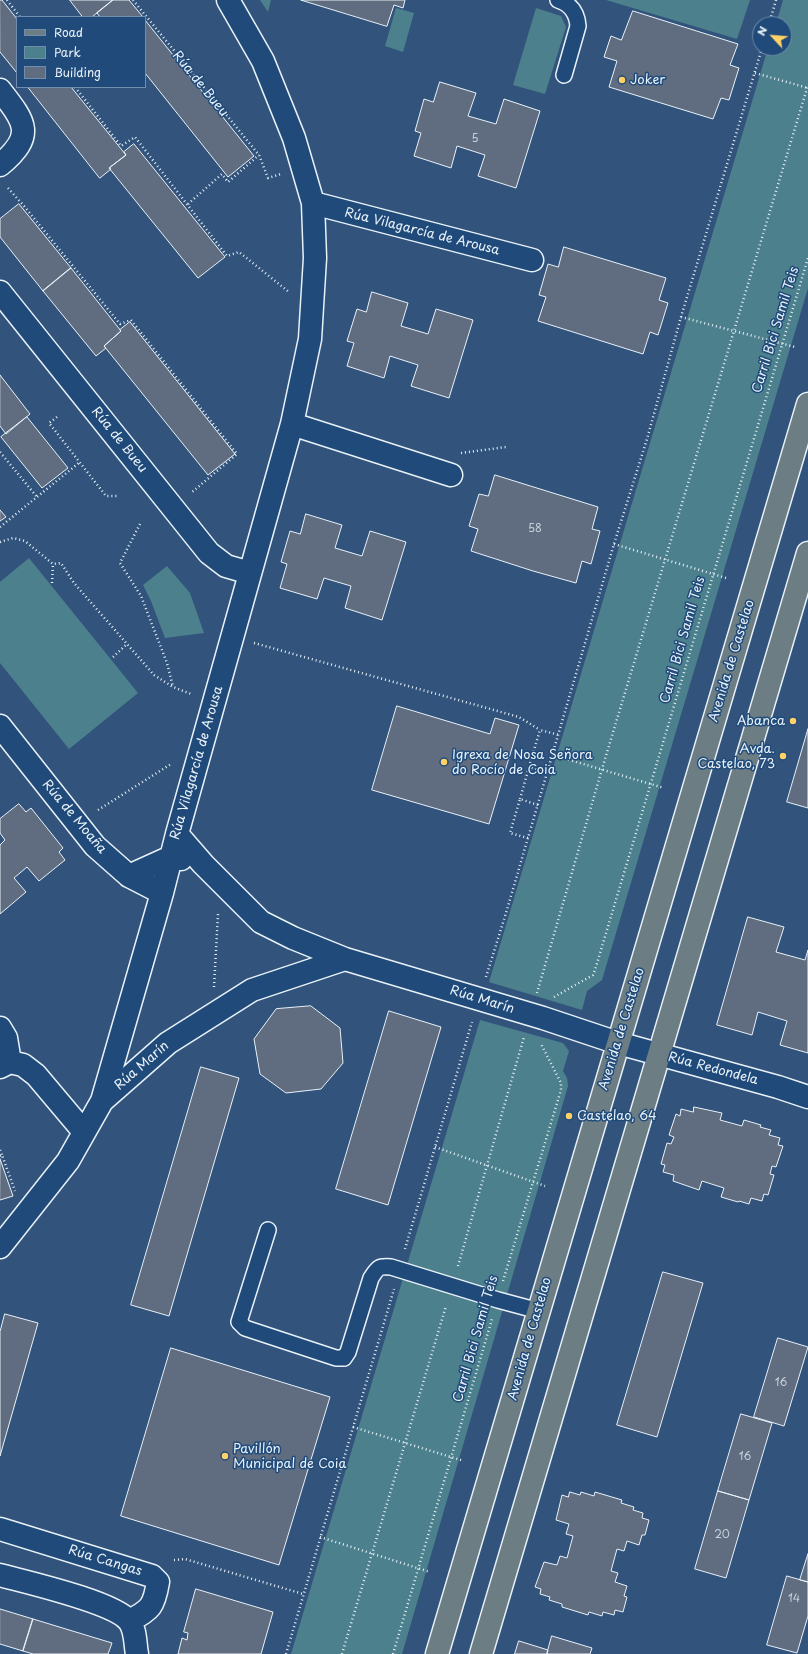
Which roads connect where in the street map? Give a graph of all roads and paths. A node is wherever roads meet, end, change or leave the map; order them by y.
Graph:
1 (7, 0) edge
2 (133, 0) edge
3 (228, 0) edge
4 (558, 0) edge
5 (776, 0) edge
6 (19, 16) edge
7 (145, 16) edge
8 (771, 16) edge
9 (146, 17) edge
10 (760, 56) edge
11 (755, 73) junction
12 (564, 75) dead end
13 (808, 87) edge
14 (76, 88) edge
15 (0, 90) edge
16 (259, 156) junction
17 (283, 173) dead end
18 (2, 175) edge
19 (313, 203) junction
20 (188, 204) junction
21 (808, 258) edge
22 (532, 260) dead end
23 (0, 292) edge
24 (291, 294) dead end
25 (682, 317) junction
26 (733, 331) junction
27 (782, 345) junction
28 (795, 348) dead end
29 (808, 404) edge
30 (57, 417) dead end
31 (292, 424) junction
32 (506, 446) dead end
33 (0, 452) edge
34 (461, 454) dead end
35 (80, 462) junction
36 (451, 475) dead end
37 (190, 493) dead end
38 (119, 496) dead end
39 (37, 497) junction
40 (140, 524) dead end
41 (0, 527) edge
42 (0, 542) edge
43 (614, 544) junction
44 (808, 553) edge
45 (665, 560) junction
46 (53, 564) junction
47 (250, 573) junction
48 (713, 574) junction
49 (726, 578) dead end
50 (52, 583) dead end
51 (250, 642) dead end
52 (126, 645) junction
53 (113, 657) dead end
54 (173, 687) junction
55 (194, 695) dead end
56 (0, 726) edge
57 (540, 730) junction
58 (559, 735) junction
59 (553, 755) junction
60 (177, 760) dead end
61 (529, 767) junction
62 (602, 770) junction
63 (548, 773) junction
64 (651, 784) junction
65 (664, 788) dead end
66 (520, 799) junction
67 (538, 804) junction
68 (96, 812) dead end
69 (177, 834) junction
70 (528, 838) junction
71 (172, 856) junction
72 (203, 864) junction
73 (129, 876) junction
74 (162, 893) junction
75 (218, 911) dead end
76 (293, 938) junction
77 (345, 958) junction
78 (285, 978) junction
79 (213, 994) dead end
80 (479, 999) junction
81 (535, 1000) dead end
82 (550, 1000) dead end
83 (0, 1028) edge
84 (524, 1036) dead end
85 (539, 1039) dead end
86 (618, 1043) junction
87 (659, 1054) junction
88 (5, 1065) edge
89 (808, 1097) edge
90 (102, 1101) junction
91 (84, 1132) junction
92 (435, 1147) junction
93 (0, 1150) edge
94 (1, 1156) edge
95 (487, 1166) junction
96 (533, 1182) junction
97 (545, 1186) dead end
98 (16, 1194) dead end
99 (268, 1230) dead end
100 (0, 1247) edge
101 (400, 1269) junction
102 (452, 1285) junction
103 (498, 1300) junction
104 (539, 1311) junction
105 (353, 1427) junction
106 (404, 1442) junction
107 (452, 1457) junction
108 (464, 1461) dead end
109 (0, 1529) edge
110 (320, 1537) junction
111 (372, 1554) junction
112 (174, 1560) dead end
113 (418, 1568) junction
114 (430, 1572) dead end
115 (0, 1575) edge
116 (303, 1594) junction
117 (129, 1621) junction
118 (137, 1654) edge
119 (286, 1654) edge
120 (342, 1654) edge
121 (393, 1654) edge
122 (437, 1654) edge
123 (481, 1654) edge

1 - 6 path
2 - 7 path, Rúa de Bueu
3 - 19 street, Rúa Vilagarcía de Arousa
4 - 12 lane
5 - 8 path
9 - 16 path, Rúa de Bueu
10 - 11 path
11 - 13 path
11 - 25 path
13 - 26 path
14 - 20 path
15 - 18 street
16 - 17 path, Rúa de Bueu
16 - 20 path
18 - 37 path
19 - 22 street, Rúa Vilagarcía de Arousa
19 - 31 street, Rúa Vilagarcía de Arousa
20 - 24 path
21 - 27 path, Carril Bici Samil Teis
23 - 47 street, Rúa de Bueu
25 - 26 path
25 - 43 path
26 - 27 path
26 - 45 path
27 - 28 path
27 - 48 path, Carril Bici Samil Teis
29 - 86 main road, Avenida de Castelao
30 - 35 path
31 - 36 street
31 - 47 street, Rúa Vilagarcía de Arousa
32 - 34 path
33 - 39 path
35 - 38 path
35 - 39 path
39 - 41 path
40 - 54 path
42 - 46 path
43 - 45 path
43 - 58 path
44 - 87 main road
45 - 48 path
45 - 62 path
46 - 50 path
46 - 52 path
47 - 69 street, Rúa Vilagarcía de Arousa
48 - 49 path
48 - 64 path, Carril Bici Samil Teis
51 - 57 path
52 - 53 path
52 - 54 path
54 - 55 path
56 - 73 street, Rúa de Moaña
57 - 58 path
57 - 61 path
58 - 59 path
59 - 62 path
59 - 63 path
60 - 68 path
61 - 63 path
61 - 66 path
62 - 64 path
62 - 81 path
63 - 67 path
64 - 65 path
64 - 82 path, Carril Bici Samil Teis
66 - 67 path
66 - 70 path
67 - 70 path
69 - 71 street, Rúa Vilagarcía de Arousa
69 - 72 street, Rúa Marín
70 - 80 path
71 - 72 street
71 - 73 street
71 - 74 street, Rúa Vilagarcía de Arousa
72 - 76 street, Rúa Marín
73 - 74 street, Rúa de Moaña
74 - 90 street, Rúa Vilagarcía de Arousa
75 - 79 path
76 - 77 street, Rúa Marín
76 - 78 street
77 - 78 street, Rúa Marín
77 - 80 street, Rúa Marín
78 - 90 street, Rúa Marín
80 - 86 street, Rúa Marín
80 - 92 path
83 - 88 street
84 - 95 path
85 - 96 path, Carril Bici Samil Teis
86 - 87 street, Rúa Redondela
86 - 104 main road, Avenida de Castelao
87 - 89 street, Rúa Redondela
87 - 123 main road
88 - 91 street
90 - 91 street, Rúa Marín
91 - 100 street, Rúa Marín
92 - 95 path
92 - 101 path
93 - 94 path
94 - 98 path
95 - 96 path
95 - 102 path
96 - 97 path
96 - 103 path, Carril Bici Samil Teis
99 - 101 lane
101 - 102 lane
101 - 105 path
102 - 103 lane
102 - 106 path
103 - 104 lane
103 - 107 path, Carril Bici Samil Teis
104 - 122 main road, Avenida de Castelao
105 - 106 path
105 - 110 path
106 - 107 path
106 - 111 path
107 - 108 path
107 - 113 path, Carril Bici Samil Teis
109 - 117 street, Rúa Cangas
110 - 111 path
110 - 116 path
111 - 113 path
111 - 120 path
112 - 116 path
113 - 114 path
113 - 121 path, Carril Bici Samil Teis
115 - 117 street
116 - 119 path
117 - 118 street

